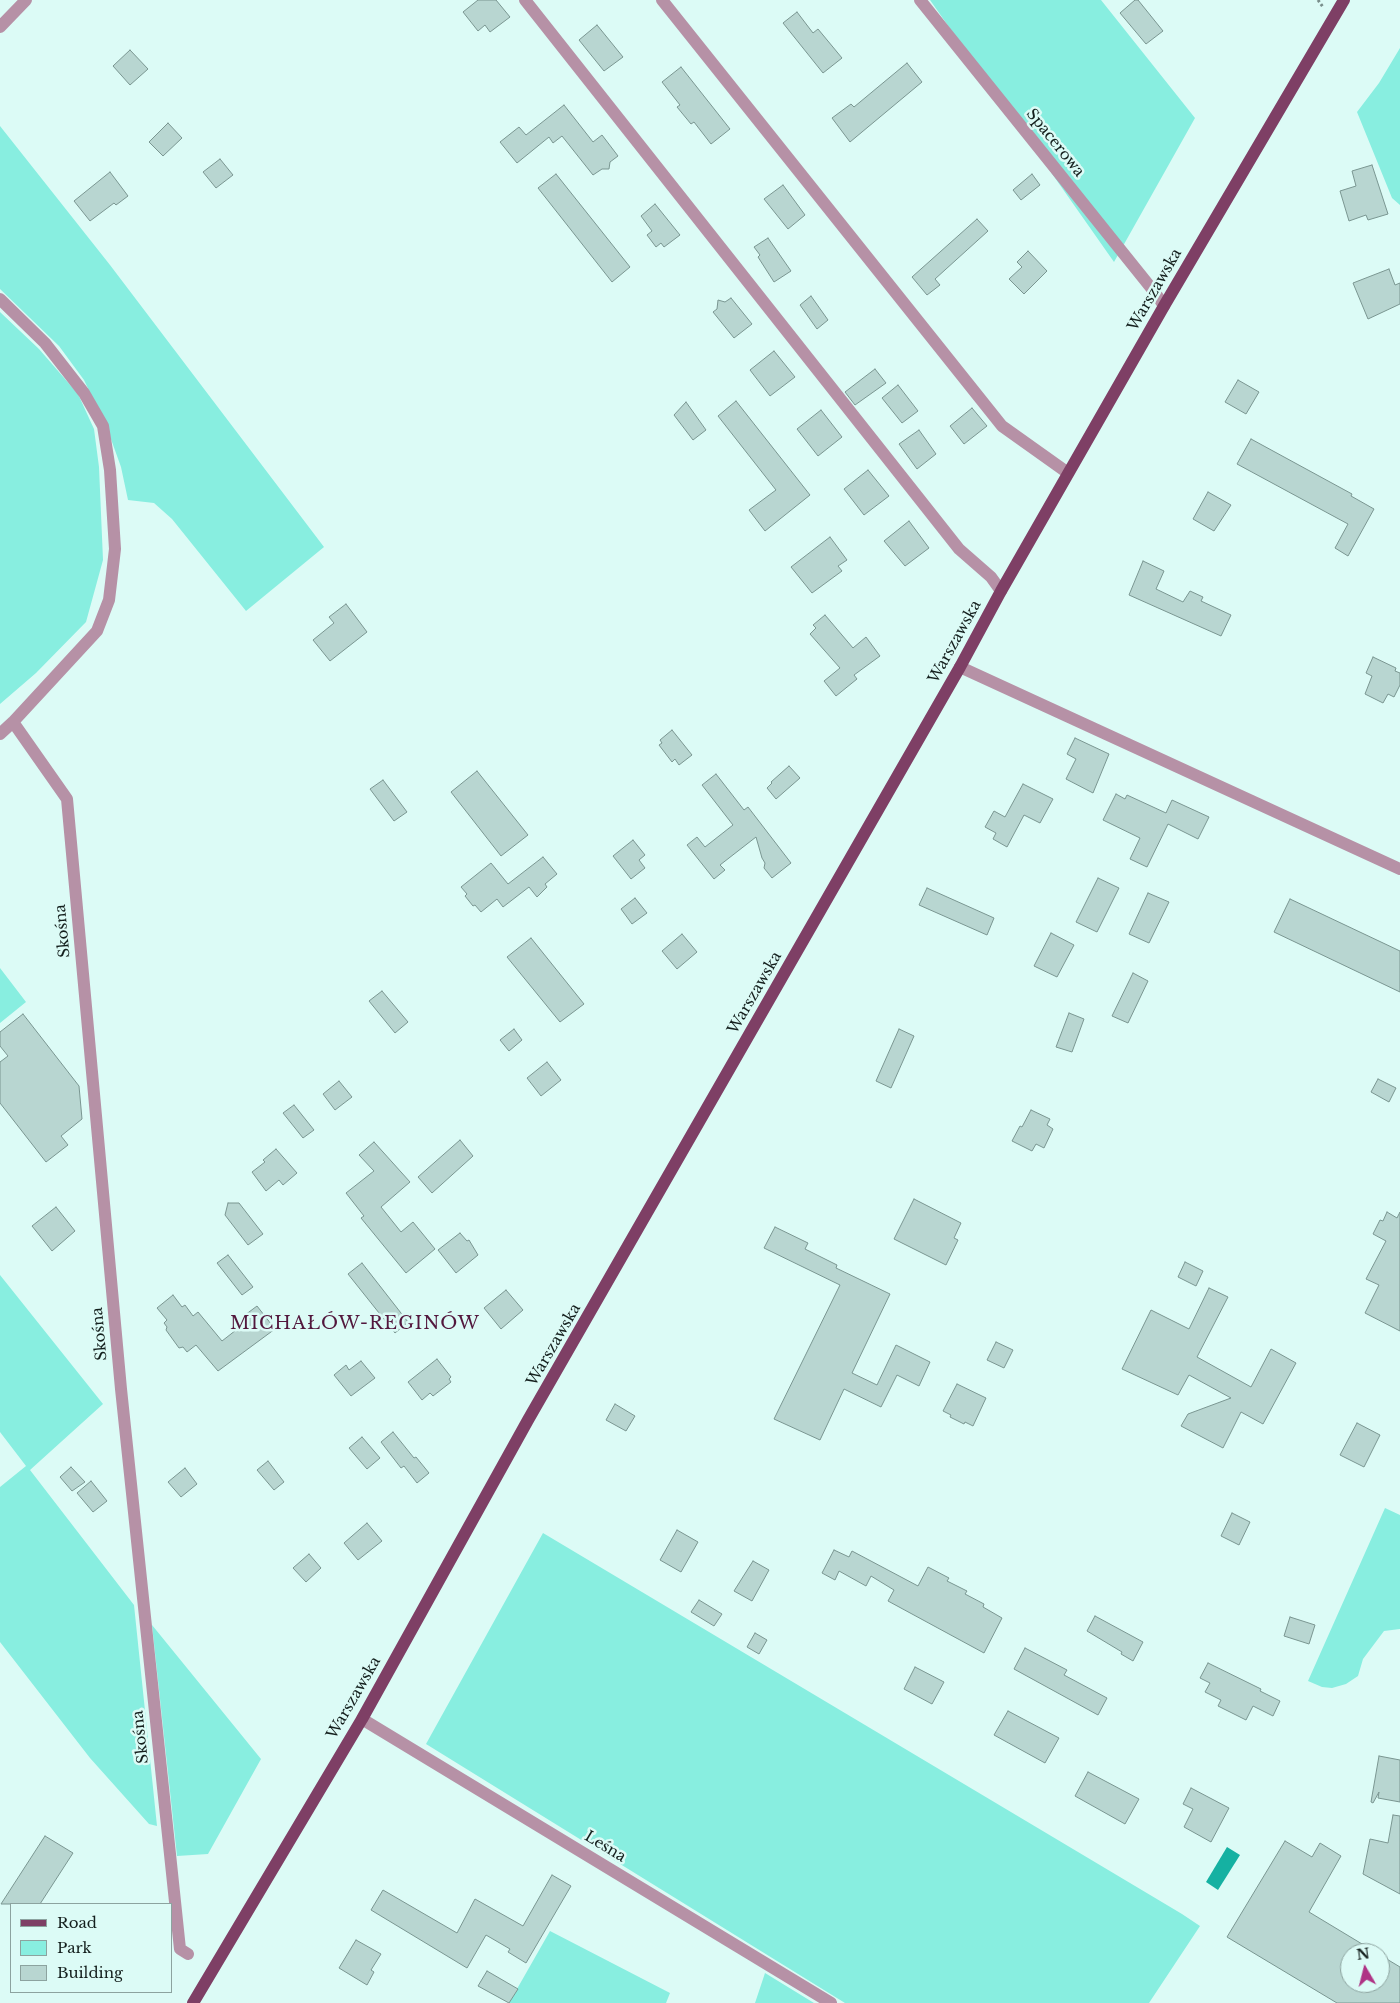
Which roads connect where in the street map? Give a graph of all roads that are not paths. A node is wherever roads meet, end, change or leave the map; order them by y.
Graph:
1 (26, 0) edge
2 (525, 0) edge
3 (662, 0) edge
4 (920, 0) edge
5 (1344, 0) edge
6 (4, 24) edge
7 (0, 300) edge
8 (1164, 306) junction
9 (1068, 473) junction
10 (1001, 591) junction
11 (960, 667) junction
12 (13, 722) junction
13 (0, 734) edge
14 (1400, 869) edge
15 (362, 1719) junction
16 (188, 1954) dead end
17 (193, 2003) edge
18 (831, 2003) edge

1 - 6 street
2 - 10 street
3 - 9 street
4 - 8 street, Spacerowa
5 - 8 main road, Warszawska
7 - 12 street
8 - 9 main road, Warszawska
9 - 10 main road, Warszawska
10 - 11 main road, Warszawska
11 - 14 street
11 - 15 main road, Warszawska
12 - 13 street
12 - 16 street, Skośna
15 - 17 main road, Warszawska
15 - 18 street, Leśna

